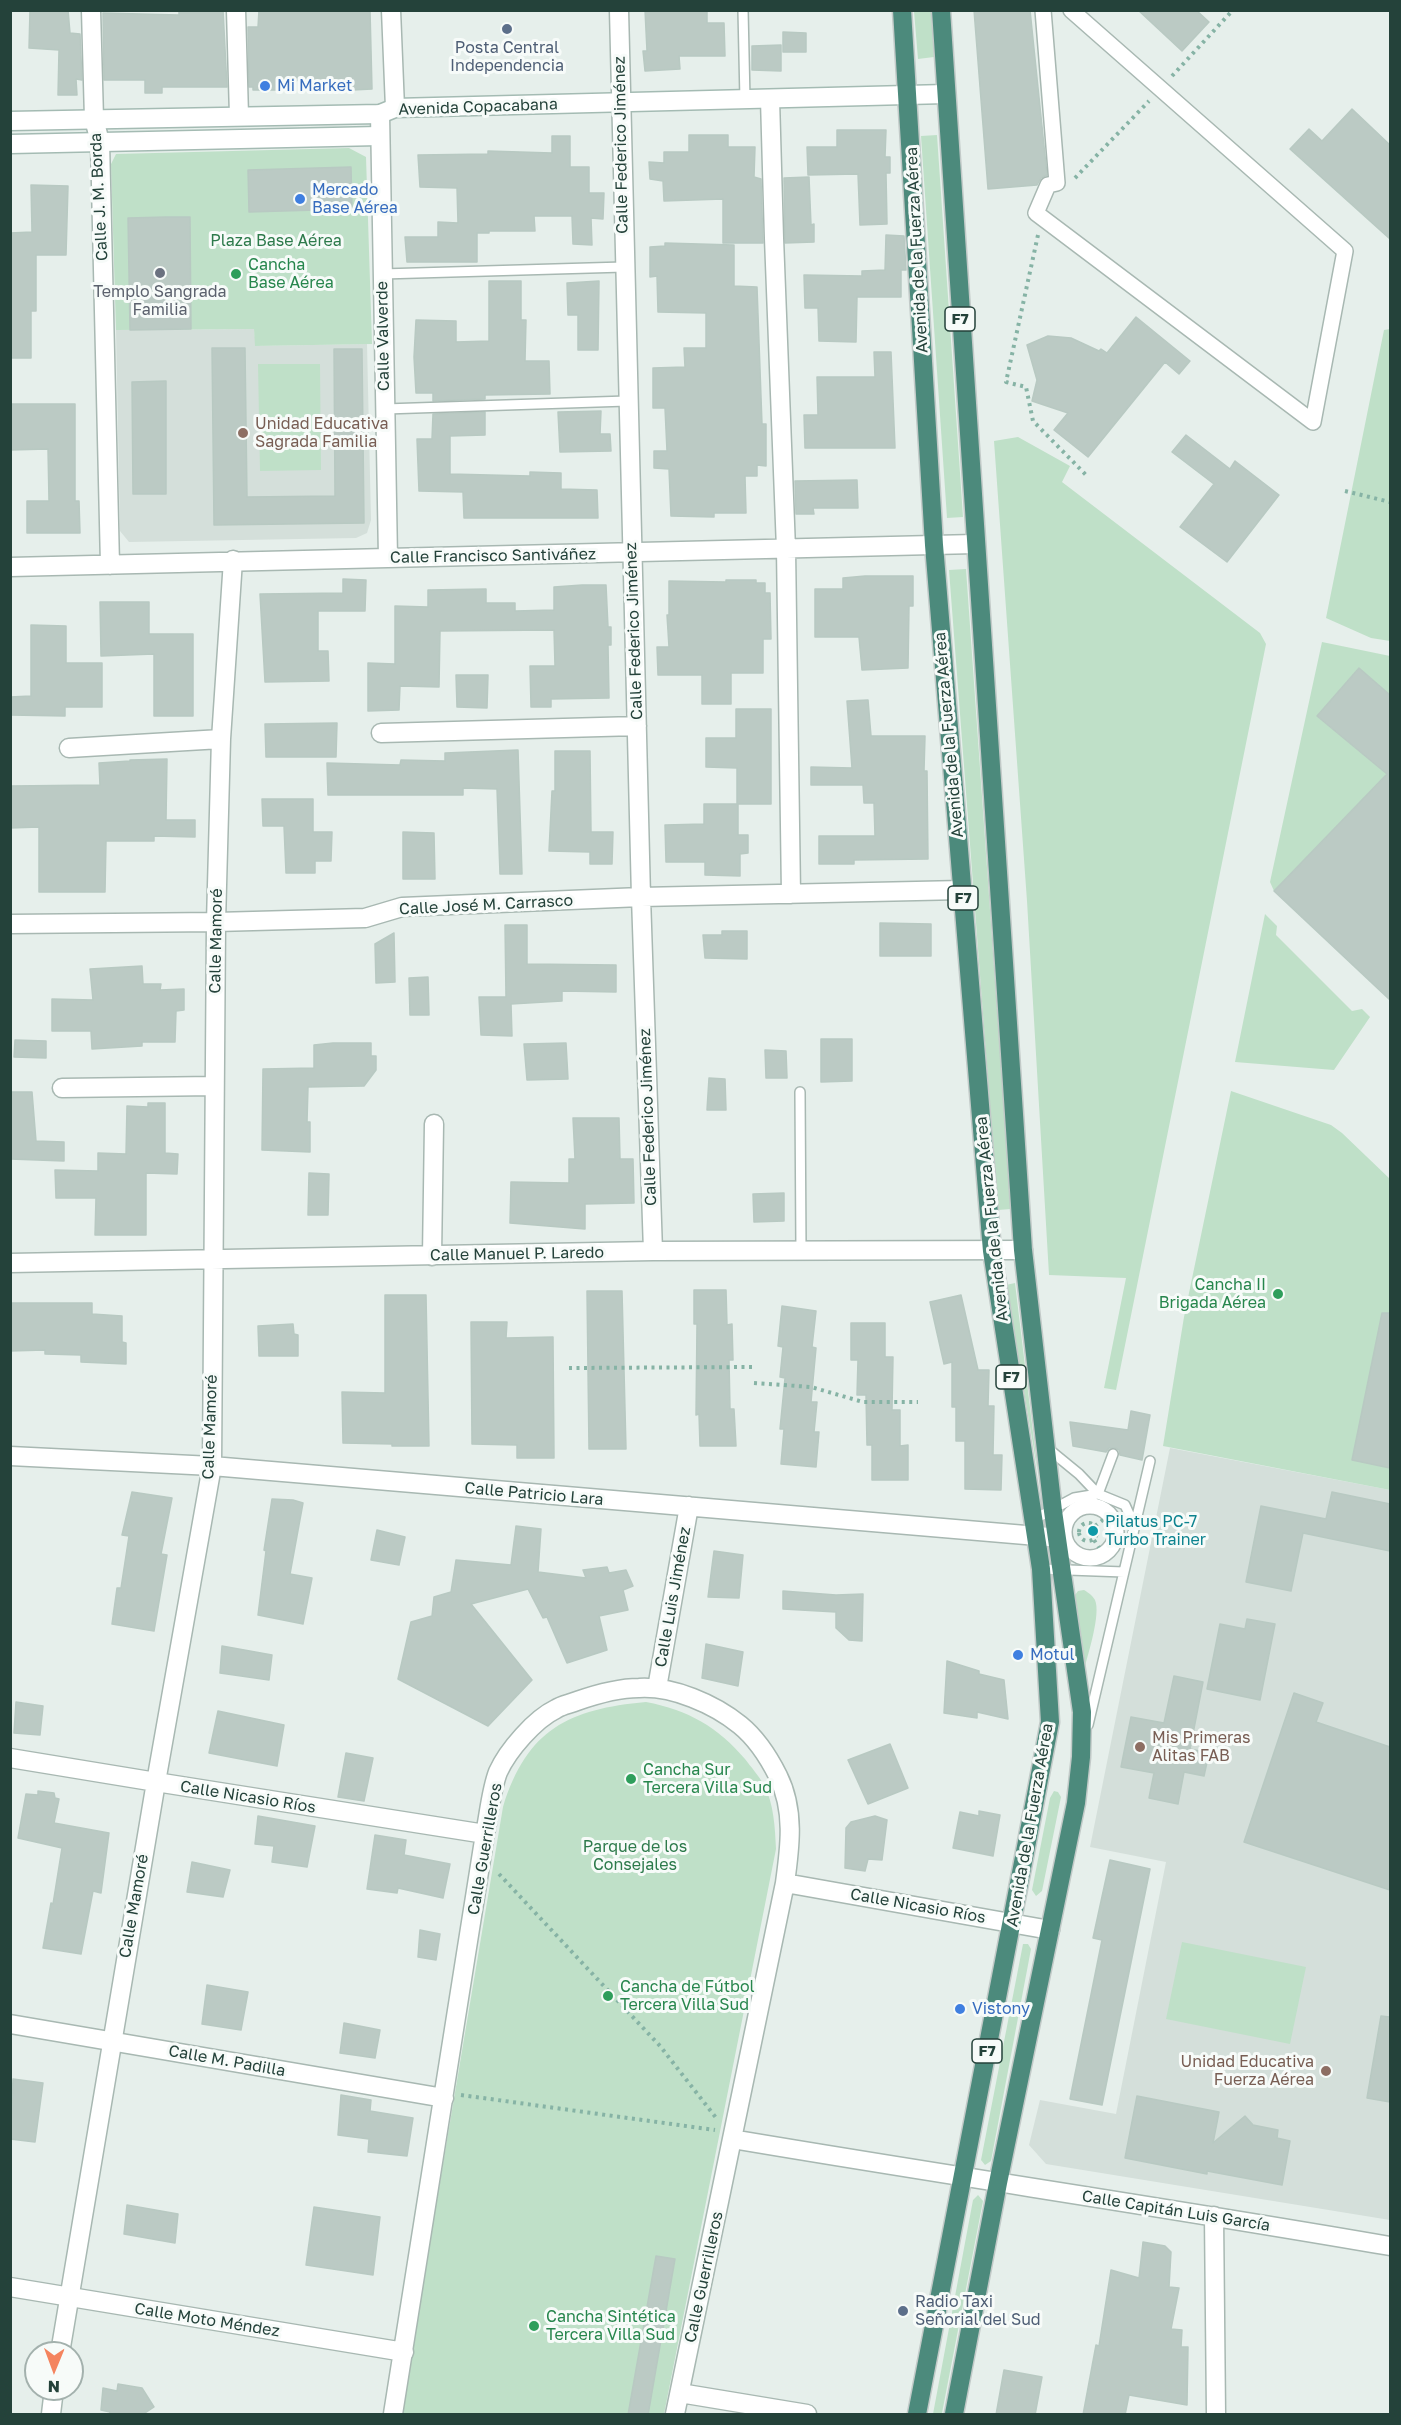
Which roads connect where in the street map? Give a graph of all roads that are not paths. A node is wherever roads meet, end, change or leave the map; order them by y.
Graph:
1 (91, 10) edge
2 (236, 10) edge
3 (391, 10) edge
4 (618, 10) edge
5 (743, 10) edge
6 (902, 10) edge
7 (940, 10) edge
8 (1043, 10) edge
9 (1071, 10) edge
10 (946, 94) junction
11 (908, 96) junction
12 (770, 99) junction
13 (745, 100) junction
14 (621, 103) junction
15 (387, 111) junction
16 (239, 116) junction
17 (94, 119) junction
18 (10, 121) edge
19 (380, 136) junction
20 (100, 142) junction
21 (10, 144) edge
22 (624, 267) junction
23 (382, 274) junction
24 (627, 401) junction
25 (385, 409) junction
26 (975, 544) junction
27 (934, 545) junction
28 (786, 549) junction
29 (632, 553) junction
30 (388, 558) junction
31 (233, 561) junction
32 (110, 565) junction
33 (10, 567) edge
34 (637, 726) junction
35 (381, 733) dead end
36 (221, 739) junction
37 (69, 748) dead end
38 (962, 890) junction
39 (790, 894) junction
40 (641, 897) junction
41 (216, 922) junction
42 (10, 924) edge
43 (214, 1086) junction
44 (62, 1088) dead end
45 (800, 1092) dead end
46 (434, 1124) dead end
47 (1023, 1250) junction
48 (653, 1251) junction
49 (801, 1251) junction
50 (992, 1251) junction
51 (432, 1256) junction
52 (213, 1260) junction
53 (10, 1263) edge
54 (1046, 1447) junction
55 (1113, 1454) dead end
56 (10, 1456) edge
57 (1150, 1461) dead end
58 (212, 1466) junction
59 (1098, 1494) junction
60 (688, 1506) junction
61 (1053, 1511) junction
62 (1034, 1528) junction
63 (1134, 1528) junction
64 (1057, 1538) junction
65 (1041, 1569) junction
66 (1061, 1570) junction
67 (1124, 1572) junction
68 (657, 1688) junction
69 (1081, 1757) junction
70 (10, 1758) edge
71 (156, 1782) junction
72 (485, 1834) junction
73 (785, 1883) junction
74 (1012, 1923) junction
75 (1050, 1930) junction
76 (10, 2024) edge
77 (111, 2042) junction
78 (445, 2095) junction
79 (732, 2139) junction
80 (962, 2178) junction
81 (998, 2183) junction
82 (1214, 2216) junction
83 (1390, 2246) edge
84 (10, 2287) edge
85 (68, 2297) junction
86 (62, 2341) edge
87 (404, 2352) junction
88 (680, 2393) junction
89 (393, 2415) edge
90 (675, 2415) edge
91 (807, 2415) edge
92 (917, 2415) edge
93 (954, 2415) edge
94 (1216, 2415) edge

1 - 17 street, Calle J. M. Borda
2 - 16 street
3 - 15 street, Calle Valverde
4 - 14 street, Calle Federico Jiménez
5 - 13 lane
6 - 11 highway, Avenida de la Fuerza Aérea / F7
7 - 10 highway, Avenida de la Fuerza Aérea / F7
8 - 9 street
10 - 11 street, Avenida Copacabana
10 - 26 highway, Avenida de la Fuerza Aérea / F7
11 - 12 street, Avenida Copacabana
11 - 27 highway, Avenida de la Fuerza Aérea / F7
12 - 13 street, Avenida Copacabana
12 - 28 street
13 - 14 street, Avenida Copacabana
14 - 15 street, Avenida Copacabana
14 - 22 street, Calle Federico Jiménez
15 - 16 street, Avenida Copacabana
15 - 19 street, Calle Valverde
16 - 17 street, Avenida Copacabana
17 - 18 street, Avenida Copacabana
17 - 20 street, Calle J. M. Borda
19 - 20 street
19 - 23 street, Calle Valverde
20 - 21 street
20 - 32 street, Calle J. M. Borda
22 - 23 lane
22 - 24 street, Calle Federico Jiménez
23 - 25 street, Calle Valverde
24 - 25 lane
24 - 29 street, Calle Federico Jiménez
25 - 30 street, Calle Valverde
26 - 27 street, Calle Francisco Santiváñez
26 - 47 highway, Avenida de la Fuerza Aérea / F7
27 - 28 street, Calle Francisco Santiváñez
27 - 38 highway, Avenida de la Fuerza Aérea / F7
28 - 29 street, Calle Francisco Santiváñez
28 - 39 street
29 - 30 street, Calle Francisco Santiváñez
29 - 34 street, Calle Federico Jiménez
30 - 31 street, Calle Francisco Santiváñez
31 - 32 street, Calle Francisco Santiváñez
31 - 36 street, Calle Mamoré
32 - 33 street, Calle Francisco Santiváñez
34 - 35 street
34 - 40 street, Calle Federico Jiménez
36 - 37 street
36 - 41 street, Calle Mamoré
38 - 39 street, Calle José M. Carrasco
38 - 50 highway, Avenida de la Fuerza Aérea / F7
39 - 40 street, Calle José M. Carrasco
40 - 41 street, Calle José M. Carrasco
40 - 48 street, Calle Federico Jiménez
41 - 42 street, Calle José M. Carrasco
41 - 43 street, Calle Mamoré
43 - 44 street
43 - 52 street, Calle Mamoré
45 - 49 lane
46 - 51 street
47 - 50 street, Calle Manuel P. Laredo
47 - 54 highway, Avenida de la Fuerza Aérea / F7
48 - 49 street, Calle Manuel P. Laredo
48 - 51 street, Calle Manuel P. Laredo
49 - 50 street, Calle Manuel P. Laredo
50 - 62 highway, Avenida de la Fuerza Aérea / F7
51 - 52 street, Calle Manuel P. Laredo
52 - 53 street, Calle Manuel P. Laredo
52 - 58 street, Calle Mamoré
54 - 59 lane
54 - 61 highway, Avenida de la Fuerza Aérea / F7
55 - 59 lane
56 - 58 street, Calle Patricio Lara
57 - 63 lane
58 - 60 street, Calle Patricio Lara
58 - 71 street, Calle Mamoré
59 - 61 lane
59 - 63 lane
60 - 62 street, Calle Patricio Lara
60 - 68 street, Calle Luis Jiménez
61 - 62 lane
61 - 64 highway, Avenida de la Fuerza Aérea / F7
62 - 64 street, Calle Patricio Lara
62 - 65 highway, Avenida de la Fuerza Aérea / F7
63 - 67 lane
64 - 66 highway, Avenida de la Fuerza Aérea / F7
65 - 66 lane
65 - 74 highway, Avenida de la Fuerza Aérea / F7
66 - 67 lane
66 - 69 highway, Avenida de la Fuerza Aérea / F7
67 - 69 lane
68 - 72 street, Calle Guerrilleros
68 - 73 street, Calle Guerrilleros
69 - 75 highway, Avenida de la Fuerza Aérea / F7
70 - 71 street, Calle Nicasio Ríos
71 - 72 street, Calle Nicasio Ríos
71 - 77 street, Calle Mamoré
72 - 78 street, Calle Guerrilleros
73 - 74 street, Calle Nicasio Ríos
73 - 79 street, Calle Guerrilleros
74 - 75 street, Calle Nicasio Ríos
74 - 80 highway, Avenida de la Fuerza Aérea / F7
75 - 81 highway, Avenida de la Fuerza Aérea / F7
76 - 77 street, Calle M. Padilla
77 - 78 street, Calle M. Padilla
77 - 85 street, Calle Mamoré
78 - 87 street, Calle Guerrilleros
79 - 80 street, Calle Capitán Luis García
79 - 88 street, Calle Guerrilleros
80 - 81 street, Calle Capitán Luis García
80 - 92 highway, Avenida de la Fuerza Aérea / F7
81 - 82 street, Calle Capitán Luis García
81 - 93 highway, Avenida de la Fuerza Aérea / F7
82 - 83 street, Calle Capitán Luis García
82 - 94 street
84 - 85 street, Calle Moto Méndez
85 - 86 street, Calle Mamoré
85 - 87 street, Calle Moto Méndez
87 - 89 street, Calle Guerrilleros
88 - 90 street, Calle Guerrilleros
88 - 91 street

